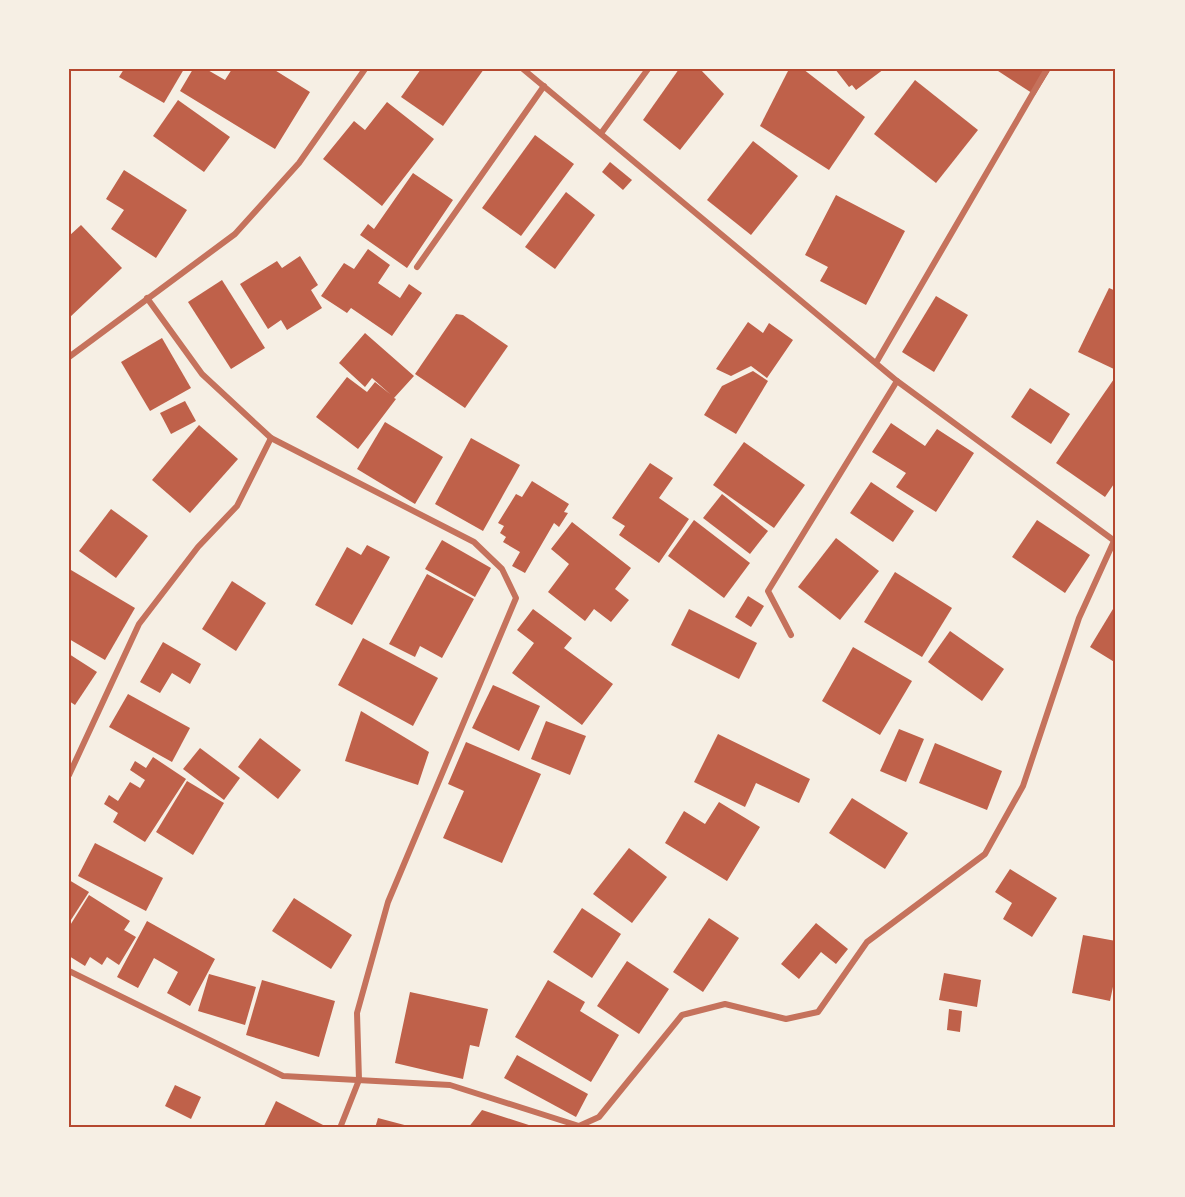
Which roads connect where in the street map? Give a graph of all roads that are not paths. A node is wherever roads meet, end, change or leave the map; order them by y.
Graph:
1 (365, 69) edge
2 (523, 69) edge
3 (648, 69) edge
4 (1047, 69) edge
5 (544, 86) junction
6 (602, 132) junction
7 (417, 267) dead end
8 (147, 298) junction
9 (69, 357) edge
10 (876, 363) junction
11 (897, 381) junction
12 (270, 438) junction
13 (1115, 542) edge
14 (791, 635) dead end
15 (69, 775) edge
16 (69, 971) edge
17 (359, 1080) junction
18 (340, 1128) edge

1 - 8 street
2 - 5 street
3 - 6 street
4 - 10 street
5 - 6 street
5 - 7 street
6 - 10 street
8 - 9 street
8 - 12 street
10 - 11 street
11 - 13 street
11 - 14 street
12 - 15 street
12 - 17 street
13 - 17 street
16 - 17 street
17 - 18 street

